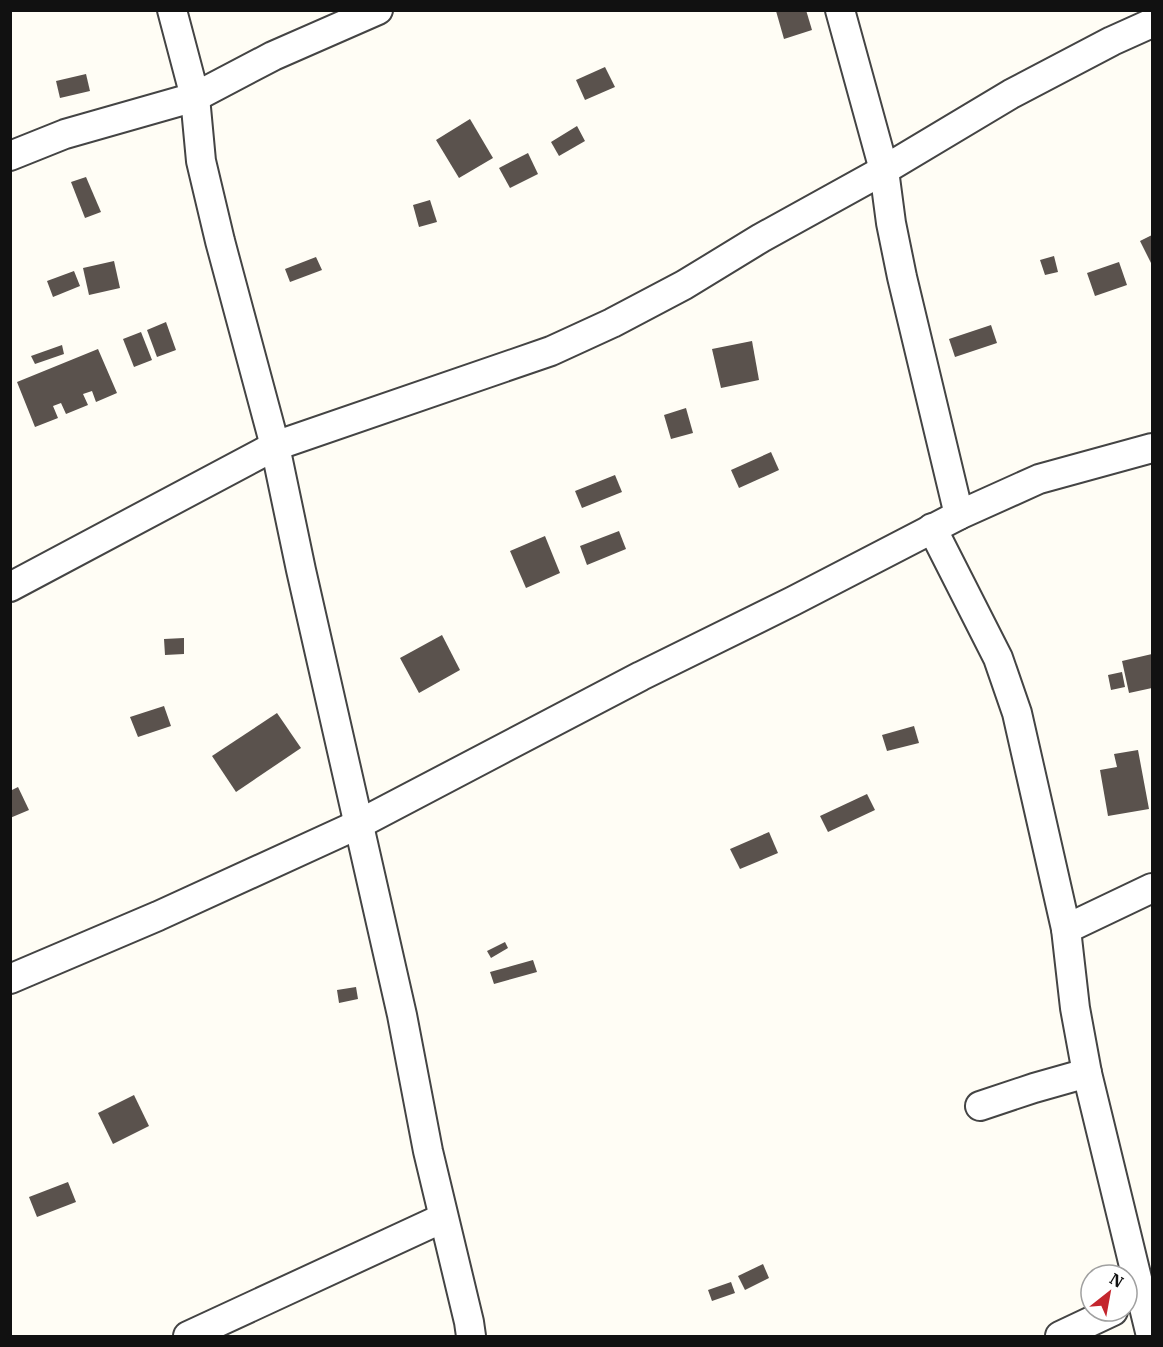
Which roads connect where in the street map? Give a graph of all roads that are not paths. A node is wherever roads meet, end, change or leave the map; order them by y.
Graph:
1 (171, 10) edge
2 (378, 10) edge
3 (840, 10) edge
4 (1152, 23) edge
5 (195, 97) junction
6 (10, 156) edge
7 (884, 171) junction
8 (275, 446) junction
9 (1152, 448) edge
10 (959, 515) junction
11 (932, 528) junction
12 (10, 587) edge
13 (359, 824) junction
14 (1152, 888) edge
15 (1066, 929) junction
16 (10, 979) edge
17 (1087, 1073) junction
18 (981, 1106) dead end
19 (443, 1218) junction
20 (1140, 1298) edge
21 (1088, 1323) edge
22 (188, 1336) edge
23 (471, 1336) edge
24 (1060, 1336) edge
25 (1150, 1336) edge

1 - 5 street
2 - 5 street
3 - 7 street
4 - 7 street
5 - 6 street
5 - 8 street
7 - 8 street
7 - 10 street
8 - 12 street
8 - 13 street
9 - 10 street
10 - 11 street
11 - 13 street
11 - 15 street
13 - 16 street
13 - 19 street
14 - 15 street
15 - 17 street
17 - 18 street
17 - 20 street
19 - 22 street
19 - 23 street
20 - 25 street
21 - 24 street

